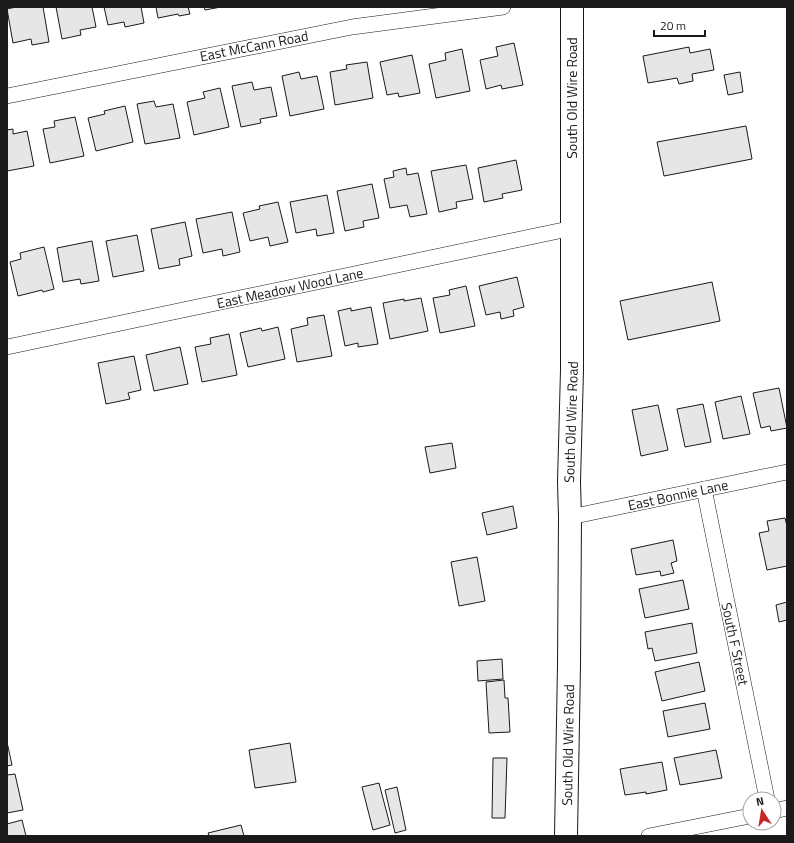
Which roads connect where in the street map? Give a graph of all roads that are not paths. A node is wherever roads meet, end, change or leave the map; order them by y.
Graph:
1 (503, 7) edge
2 (572, 7) edge
3 (7, 96) edge
4 (572, 228) junction
5 (7, 348) edge
6 (787, 472) edge
7 (704, 489) junction
8 (570, 517) junction
9 (765, 791) edge
10 (742, 818) edge
11 (566, 836) edge
12 (649, 836) edge

1 - 3 street, East McCann Road
2 - 4 street, South Old Wire Road
4 - 5 street, East Meadow Wood Lane
4 - 8 street, South Old Wire Road
6 - 7 street, East Bonnie Lane
7 - 8 street, East Bonnie Lane
7 - 9 street, South F Street
8 - 11 street, South Old Wire Road
10 - 12 street

